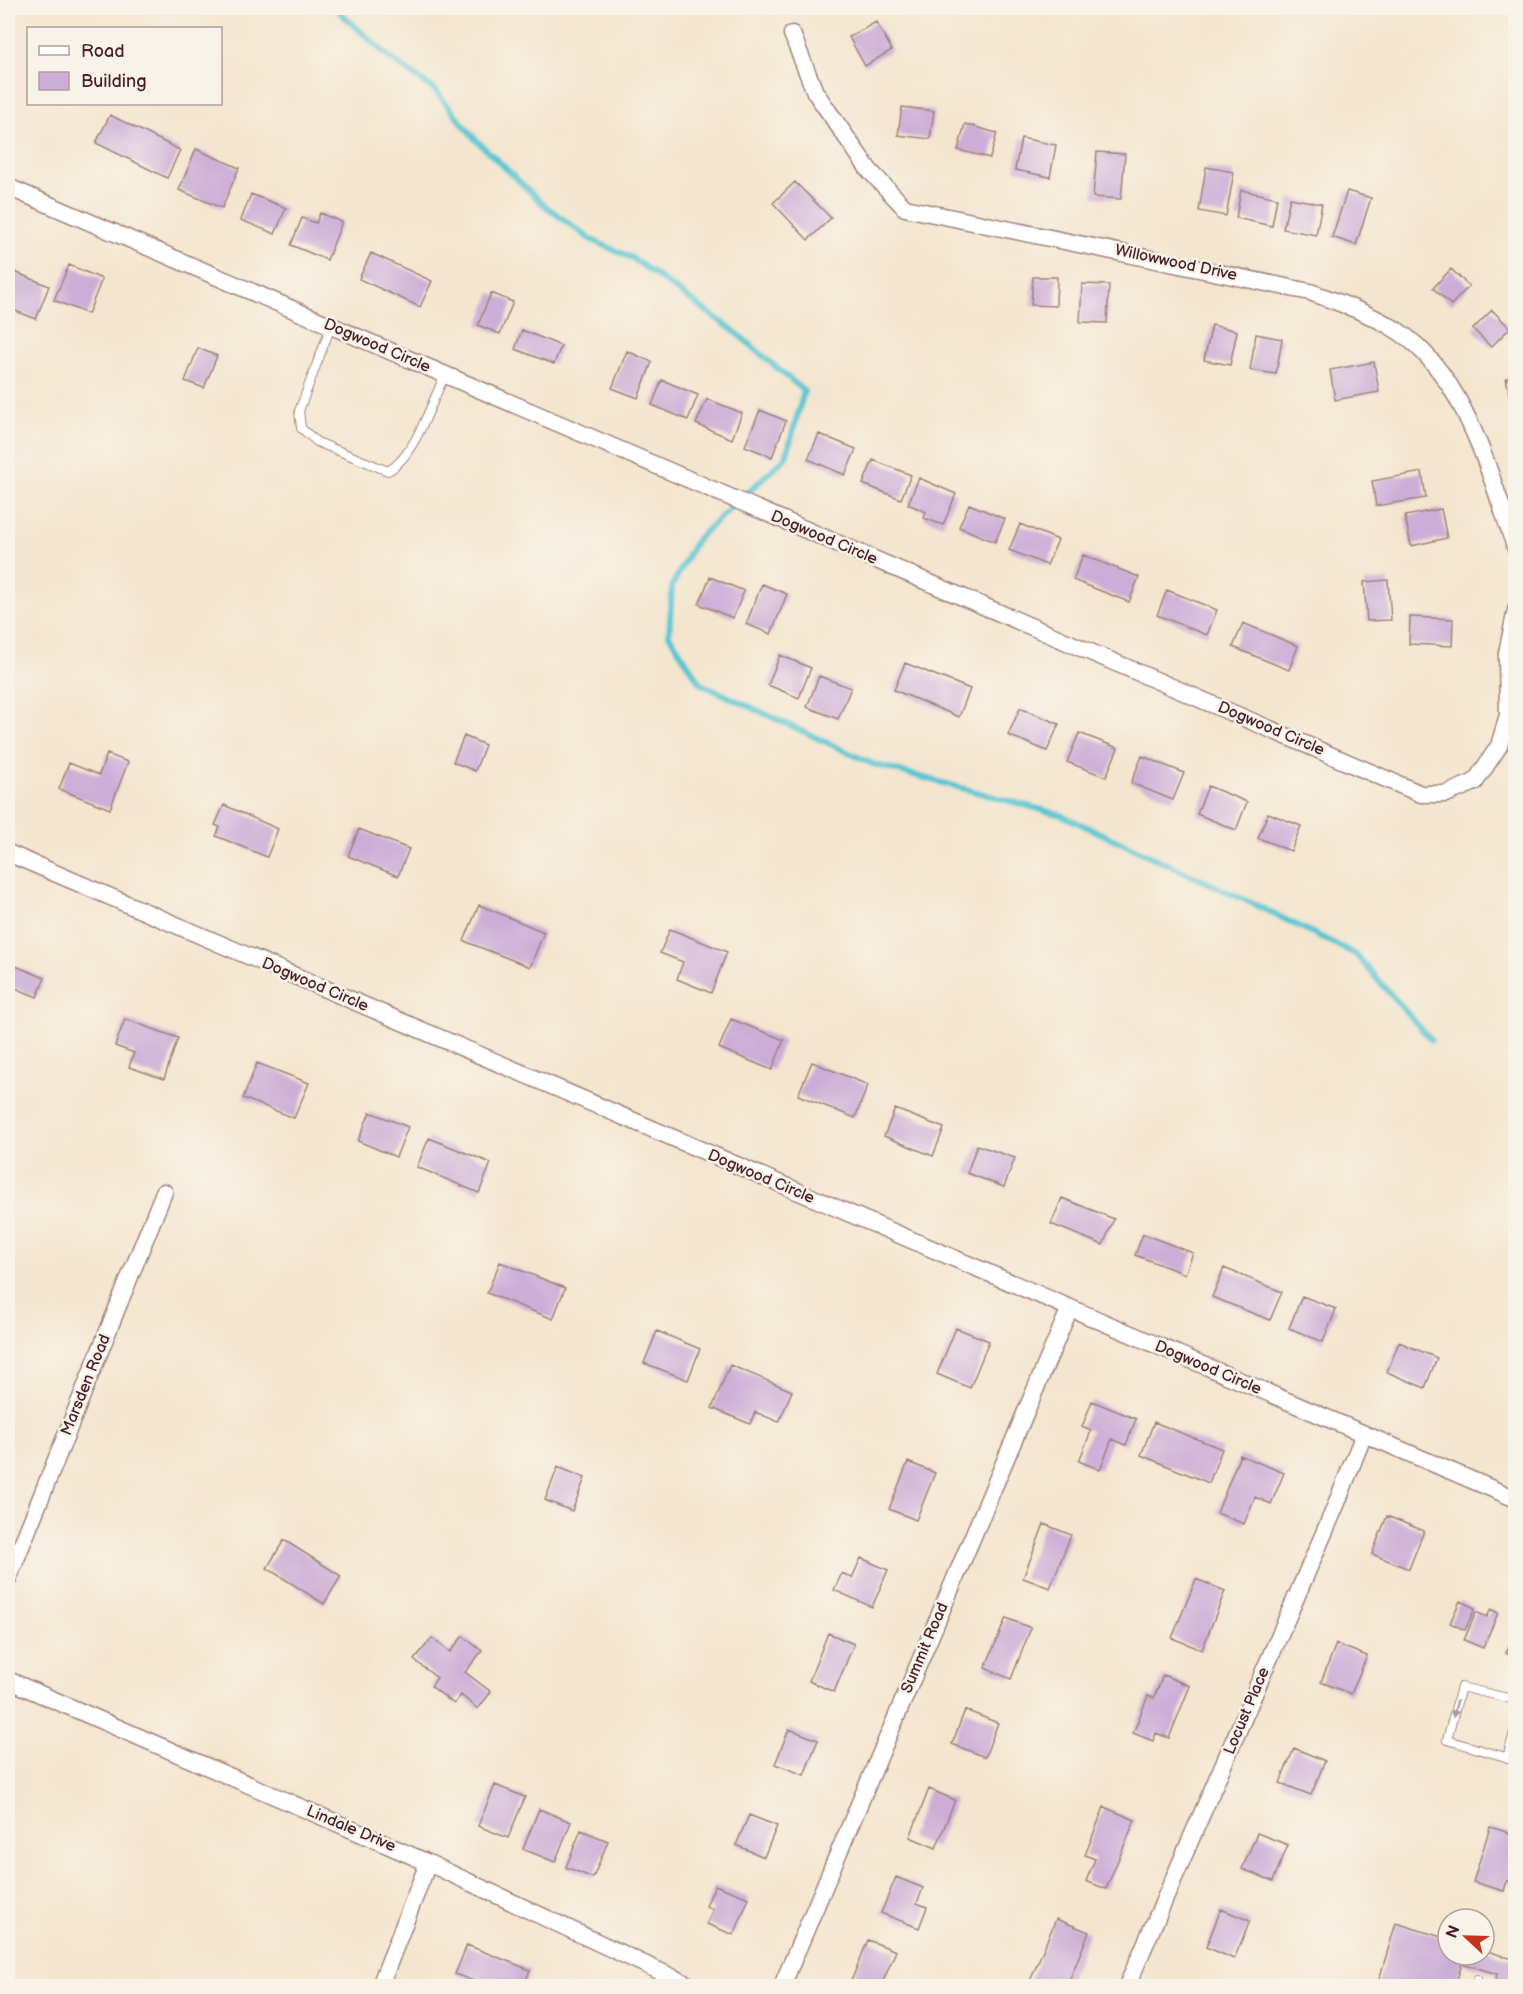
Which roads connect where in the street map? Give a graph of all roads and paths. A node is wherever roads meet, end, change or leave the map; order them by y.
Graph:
1 (792, 34) dead end
2 (8, 188) edge
3 (331, 326) junction
4 (445, 375) junction
5 (1515, 549) edge
6 (1515, 610) edge
7 (8, 853) edge
8 (164, 1192) dead end
9 (1068, 1310) junction
10 (1364, 1434) junction
11 (1515, 1499) edge
12 (8, 1579) edge
13 (8, 1680) edge
14 (1515, 1700) edge
15 (1515, 1725) edge
16 (1511, 1759) edge
17 (428, 1863) junction
18 (380, 1986) edge
19 (691, 1986) edge
20 (782, 1986) edge
21 (1127, 1986) edge

1 - 5 street, Willowwood Drive
2 - 3 street, Dogwood Circle
3 - 4 street, Dogwood Circle
3 - 4 lane
4 - 6 street, Dogwood Circle
7 - 9 street, Dogwood Circle
8 - 12 street, Marsden Road
9 - 10 street, Dogwood Circle
9 - 20 street, Summit Road
10 - 11 street, Dogwood Circle
10 - 21 street, Locust Place
13 - 17 street, Lindale Drive
14 -> 16 lane
15 - 16 lane
17 - 18 street
17 - 19 street, Lindale Drive

